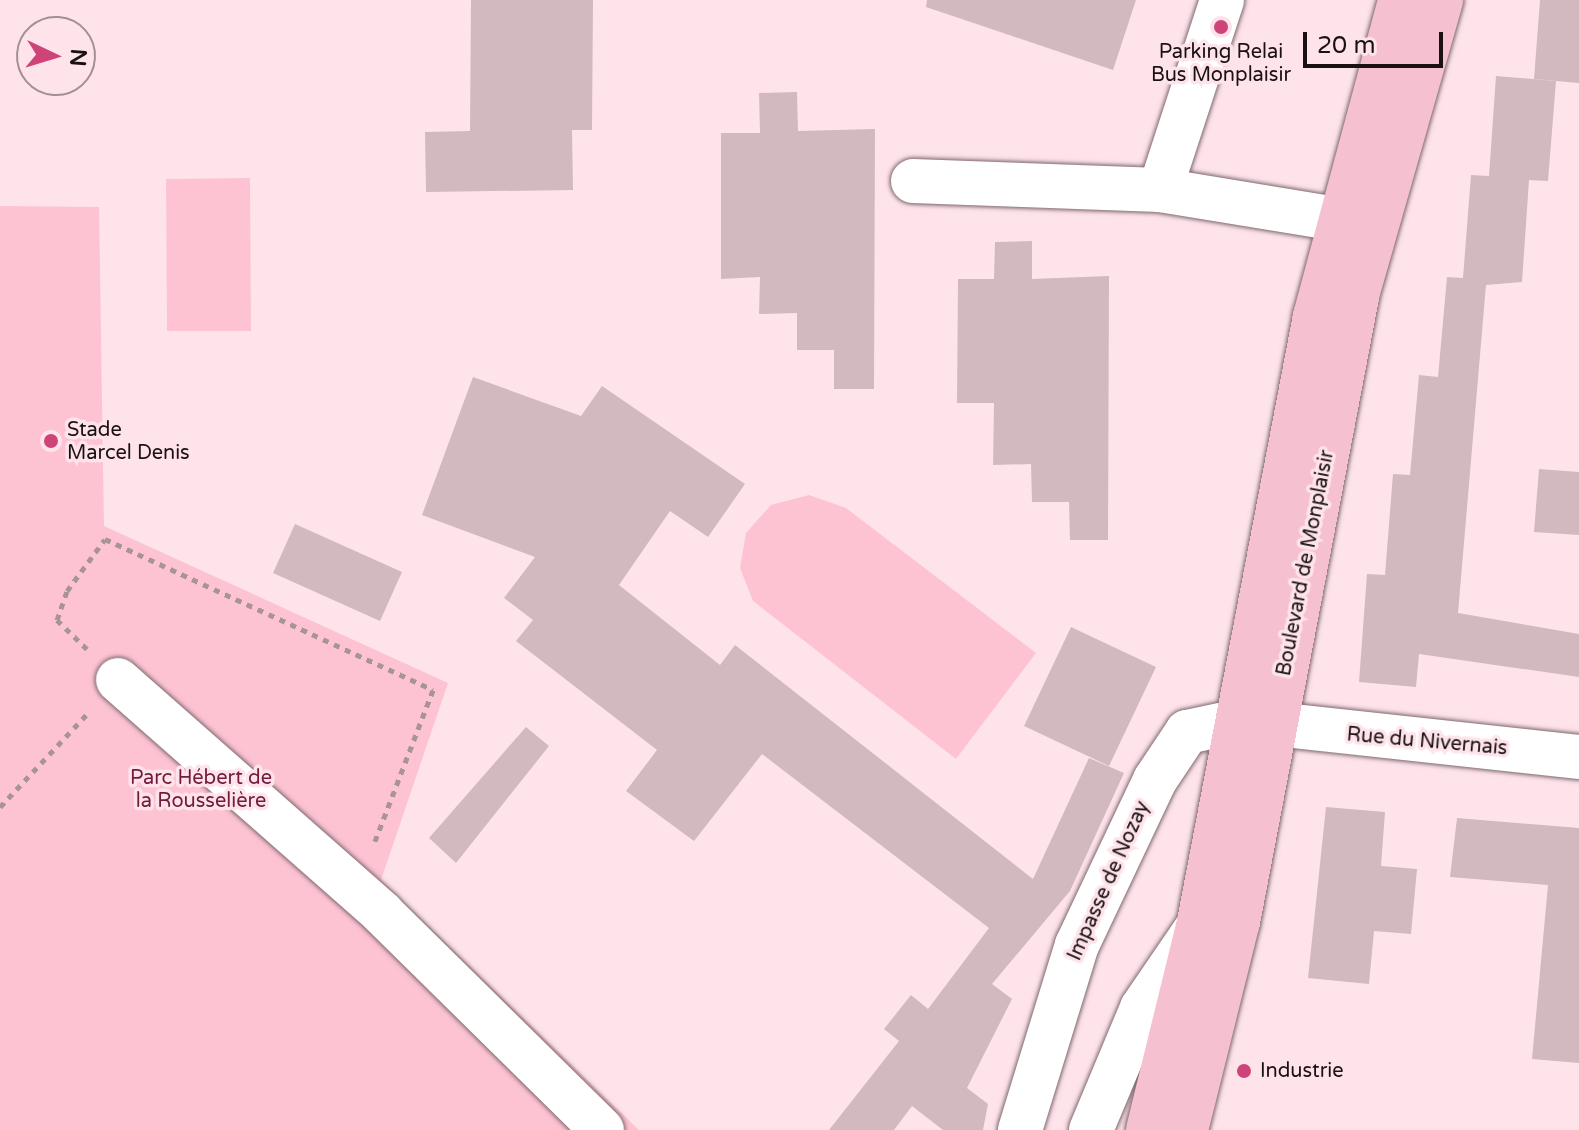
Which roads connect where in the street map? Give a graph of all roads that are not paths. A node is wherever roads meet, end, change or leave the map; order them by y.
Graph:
1 (1222, 0) edge
2 (1400, 0) edge
3 (1441, 0) edge
4 (913, 181) dead end
5 (1160, 190) junction
6 (1338, 219) junction
7 (118, 680) road end
8 (1254, 723) junction
9 (1579, 757) edge
10 (1198, 927) junction
11 (602, 1130) edge
12 (1020, 1130) edge
13 (1091, 1130) edge
14 (1148, 1130) edge
15 (1186, 1130) edge

1 - 5 street
2 - 6 main road, Boulevard de Monplaisir
3 - 8 main road, Boulevard de Monplaisir
4 - 5 street
5 - 6 street
6 - 8 main road, Boulevard de Monplaisir
7 - 11 street
8 - 9 street, Rue du Nivernais
8 - 10 main road, Boulevard de Monplaisir
8 - 12 street, Impasse de Nozay
8 - 15 main road, Boulevard de Monplaisir
10 - 13 street, Boulevard de Monplaisir
10 - 14 main road, Boulevard de Monplaisir

